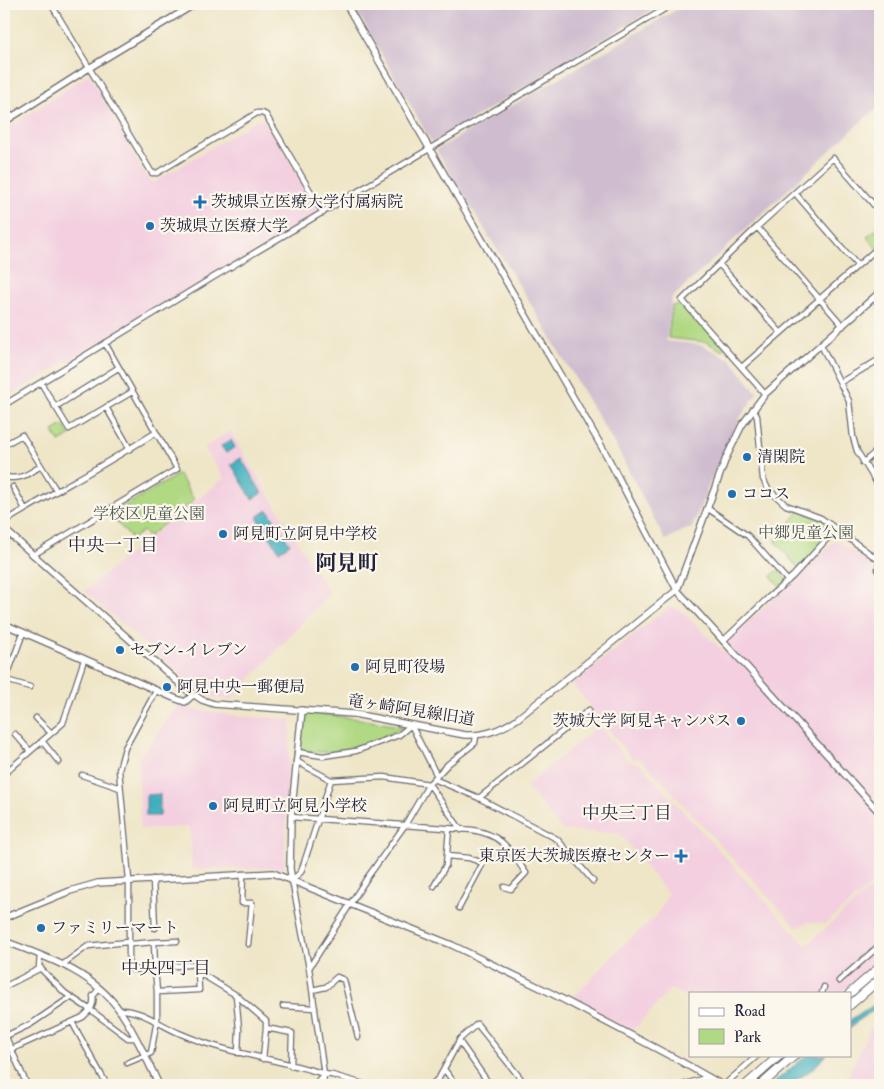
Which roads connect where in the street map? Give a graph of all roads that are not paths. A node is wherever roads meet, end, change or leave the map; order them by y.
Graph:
1 (51, 4) edge
2 (195, 4) edge
3 (346, 4) edge
4 (673, 4) edge
5 (89, 68) junction
6 (4, 122) edge
7 (431, 149) junction
8 (795, 193) junction
9 (879, 209) edge
10 (323, 213) junction
11 (757, 227) junction
12 (880, 246) edge
13 (719, 264) junction
14 (857, 265) junction
15 (880, 292) edge
16 (874, 298) junction
17 (820, 299) junction
18 (880, 306) edge
19 (843, 326) junction
20 (781, 333) junction
21 (105, 343) junction
22 (821, 344) junction
23 (880, 359) edge
24 (742, 367) junction
25 (118, 368) junction
26 (40, 382) junction
27 (841, 382) junction
28 (132, 392) junction
29 (765, 394) junction
30 (4, 404) edge
31 (55, 407) junction
32 (106, 407) junction
33 (754, 409) junction
34 (155, 433) junction
35 (4, 445) edge
36 (880, 448) edge
37 (130, 449) junction
38 (863, 463) junction
39 (41, 466) junction
40 (4, 477) edge
41 (12, 487) dead end
42 (56, 490) junction
43 (880, 490) edge
44 (707, 508) junction
45 (25, 509) junction
46 (4, 522) edge
47 (4, 530) edge
48 (835, 530) junction
49 (33, 555) junction
50 (880, 561) edge
51 (880, 578) edge
52 (788, 581) junction
53 (677, 590) junction
54 (4, 624) edge
55 (23, 633) junction
56 (723, 641) junction
57 (84, 660) junction
58 (5, 682) edge
59 (30, 687) dead end
60 (156, 691) junction
61 (194, 695) junction
62 (302, 710) junction
63 (589, 710) dead end
64 (36, 718) dead end
65 (411, 725) junction
66 (51, 733) junction
67 (15, 734) dead end
68 (476, 736) junction
69 (42, 741) junction
70 (30, 751) junction
71 (297, 752) junction
72 (296, 761) junction
73 (60, 762) dead end
74 (4, 774) edge
75 (82, 774) dead end
76 (436, 777) junction
77 (331, 780) junction
78 (429, 784) junction
79 (120, 788) junction
80 (479, 798) junction
81 (880, 813) edge
82 (291, 817) junction
83 (318, 818) junction
84 (405, 826) junction
85 (449, 829) junction
86 (461, 830) junction
87 (447, 856) junction
88 (243, 874) junction
89 (153, 879) junction
90 (128, 880) junction
91 (292, 880) junction
92 (593, 881) dead end
93 (434, 886) dead end
94 (504, 887) dead end
95 (351, 905) junction
96 (459, 908) dead end
97 (4, 918) edge
98 (155, 928) dead end
99 (177, 940) dead end
100 (4, 942) edge
101 (128, 942) junction
102 (154, 942) junction
103 (248, 944) dead end
104 (880, 945) edge
105 (40, 955) junction
106 (62, 965) junction
107 (880, 967) edge
108 (41, 968) junction
109 (309, 968) junction
110 (155, 970) junction
111 (198, 972) junction
112 (880, 979) edge
113 (839, 981) dead end
114 (4, 987) edge
115 (824, 987) dead end
116 (99, 989) junction
117 (312, 990) junction
118 (157, 992) junction
119 (822, 992) edge
120 (851, 992) edge
121 (236, 996) junction
122 (71, 997) junction
123 (852, 1003) edge
124 (283, 1006) dead end
125 (315, 1008) junction
126 (90, 1009) junction
127 (119, 1010) junction
128 (157, 1020) junction
129 (72, 1022) junction
130 (266, 1028) junction
131 (5, 1035) edge
132 (358, 1037) dead end
133 (136, 1038) junction
134 (459, 1041) junction
135 (12, 1049) junction
136 (238, 1053) junction
137 (145, 1056) junction
138 (757, 1056) edge
139 (779, 1056) edge
140 (794, 1056) edge
141 (263, 1059) junction
142 (127, 1063) dead end
143 (291, 1066) junction
144 (444, 1069) junction
145 (324, 1074) junction
146 (709, 1077) junction
147 (27, 1085) edge
148 (107, 1085) edge
149 (159, 1085) edge
150 (314, 1085) edge
151 (323, 1085) edge
152 (367, 1085) edge
153 (431, 1085) edge
154 (456, 1085) edge
155 (490, 1085) edge
156 (514, 1085) edge
157 (682, 1085) edge
158 (723, 1085) edge
159 (746, 1085) edge
160 (761, 1085) edge

1 - 5 street
2 - 5 street
3 - 7 street
4 - 7 street
5 - 6 street
5 - 10 street
7 - 10 street
7 - 53 street
8 - 9 street
8 - 11 street
8 - 14 street
10 - 21 street
11 - 13 street
11 - 17 street
12 - 14 street
13 - 20 street
13 - 24 street
14 - 17 street
15 - 16 street
16 - 18 street
16 - 19 street
17 - 19 street
17 - 20 street
19 - 22 street
20 - 24 street
21 - 25 street
21 - 26 street
22 - 27 street
22 - 29 street
23 - 27 street
24 - 29 street
25 - 28 street
25 - 31 street
26 - 30 street
26 - 31 street
27 - 38 street
28 - 32 street
28 - 34 street
29 - 33 street
31 - 32 street
32 - 37 street
33 - 44 street
33 - 48 street
34 - 37 street
34 - 49 street
35 - 39 street
36 - 38 street
37 - 42 street
38 - 43 street
39 - 40 street
39 - 42 street
41 - 45 street
42 - 45 street
44 - 52 street
44 - 53 street
45 - 46 street
47 - 49 street, 竜ヶ崎阿見線旧道
48 - 50 street
48 - 52 street
49 - 61 street, 竜ヶ崎阿見線旧道
50 - 51 street
52 - 56 street
53 - 56 street
53 - 68 street, 竜ヶ崎阿見線旧道
54 - 55 street
55 - 57 street
55 - 58 street
56 - 81 street
57 - 60 street
57 - 66 street
58 - 59 street
60 - 61 street
60 - 79 street
61 - 62 street, 竜ヶ崎阿見線旧道
62 - 65 street, 竜ヶ崎阿見線旧道
62 - 71 street
63 - 80 street
64 - 66 street
65 - 68 street, 竜ヶ崎阿見線旧道
65 - 71 street
65 - 76 street
66 - 69 street
67 - 70 street
68 - 76 street
69 - 70 street
69 - 73 street
70 - 74 street
71 - 72 street
72 - 77 street
72 - 82 street
75 - 79 street
76 - 78 street
76 - 80 street
77 - 78 street
77 - 83 street
78 - 84 street
78 - 86 street
79 - 90 street
80 - 92 street
82 - 83 street
82 - 91 street
83 - 84 street
83 - 91 street
84 - 85 street
84 - 95 street
85 - 86 street
85 - 87 street
86 - 94 street
87 - 93 street
87 - 96 street
88 - 89 street
88 - 91 street
88 - 103 street
89 - 90 street
89 - 98 street
90 - 97 street
90 - 101 street
91 - 95 street
91 - 109 street
95 - 109 street
95 - 146 street
99 - 102 street
100 - 105 street
101 - 102 street
101 - 106 street
101 - 110 street
102 - 110 street
104 - 113 street
105 - 106 street
105 - 108 street
106 - 116 street
107 - 120 highway
108 - 114 street
108 - 122 street
109 - 117 street
110 - 111 street
110 - 118 street
111 - 118 street
111 - 121 street
112 - 123 highway
115 - 119 street
116 - 126 street
116 - 127 street
117 - 125 street
117 - 132 street
118 - 128 street
121 - 130 street
121 - 136 street
122 - 126 street
122 - 131 street
124 - 125 street
125 - 145 street
126 - 129 street
126 - 133 street
127 - 128 street
127 - 133 street
128 - 136 street
128 - 137 street
129 - 135 street
129 - 148 street
130 - 141 street
130 - 143 street
131 - 135 street
133 - 137 street
134 - 144 street
134 - 155 street
134 - 156 street
135 - 147 street
136 - 141 street
137 - 142 street
137 - 149 street
138 - 158 street
139 - 159 highway
140 - 160 highway
141 - 143 street
143 - 145 street
144 - 153 street
144 - 154 street
145 - 150 street
145 - 151 street
145 - 152 street
146 - 157 street
146 - 158 street

